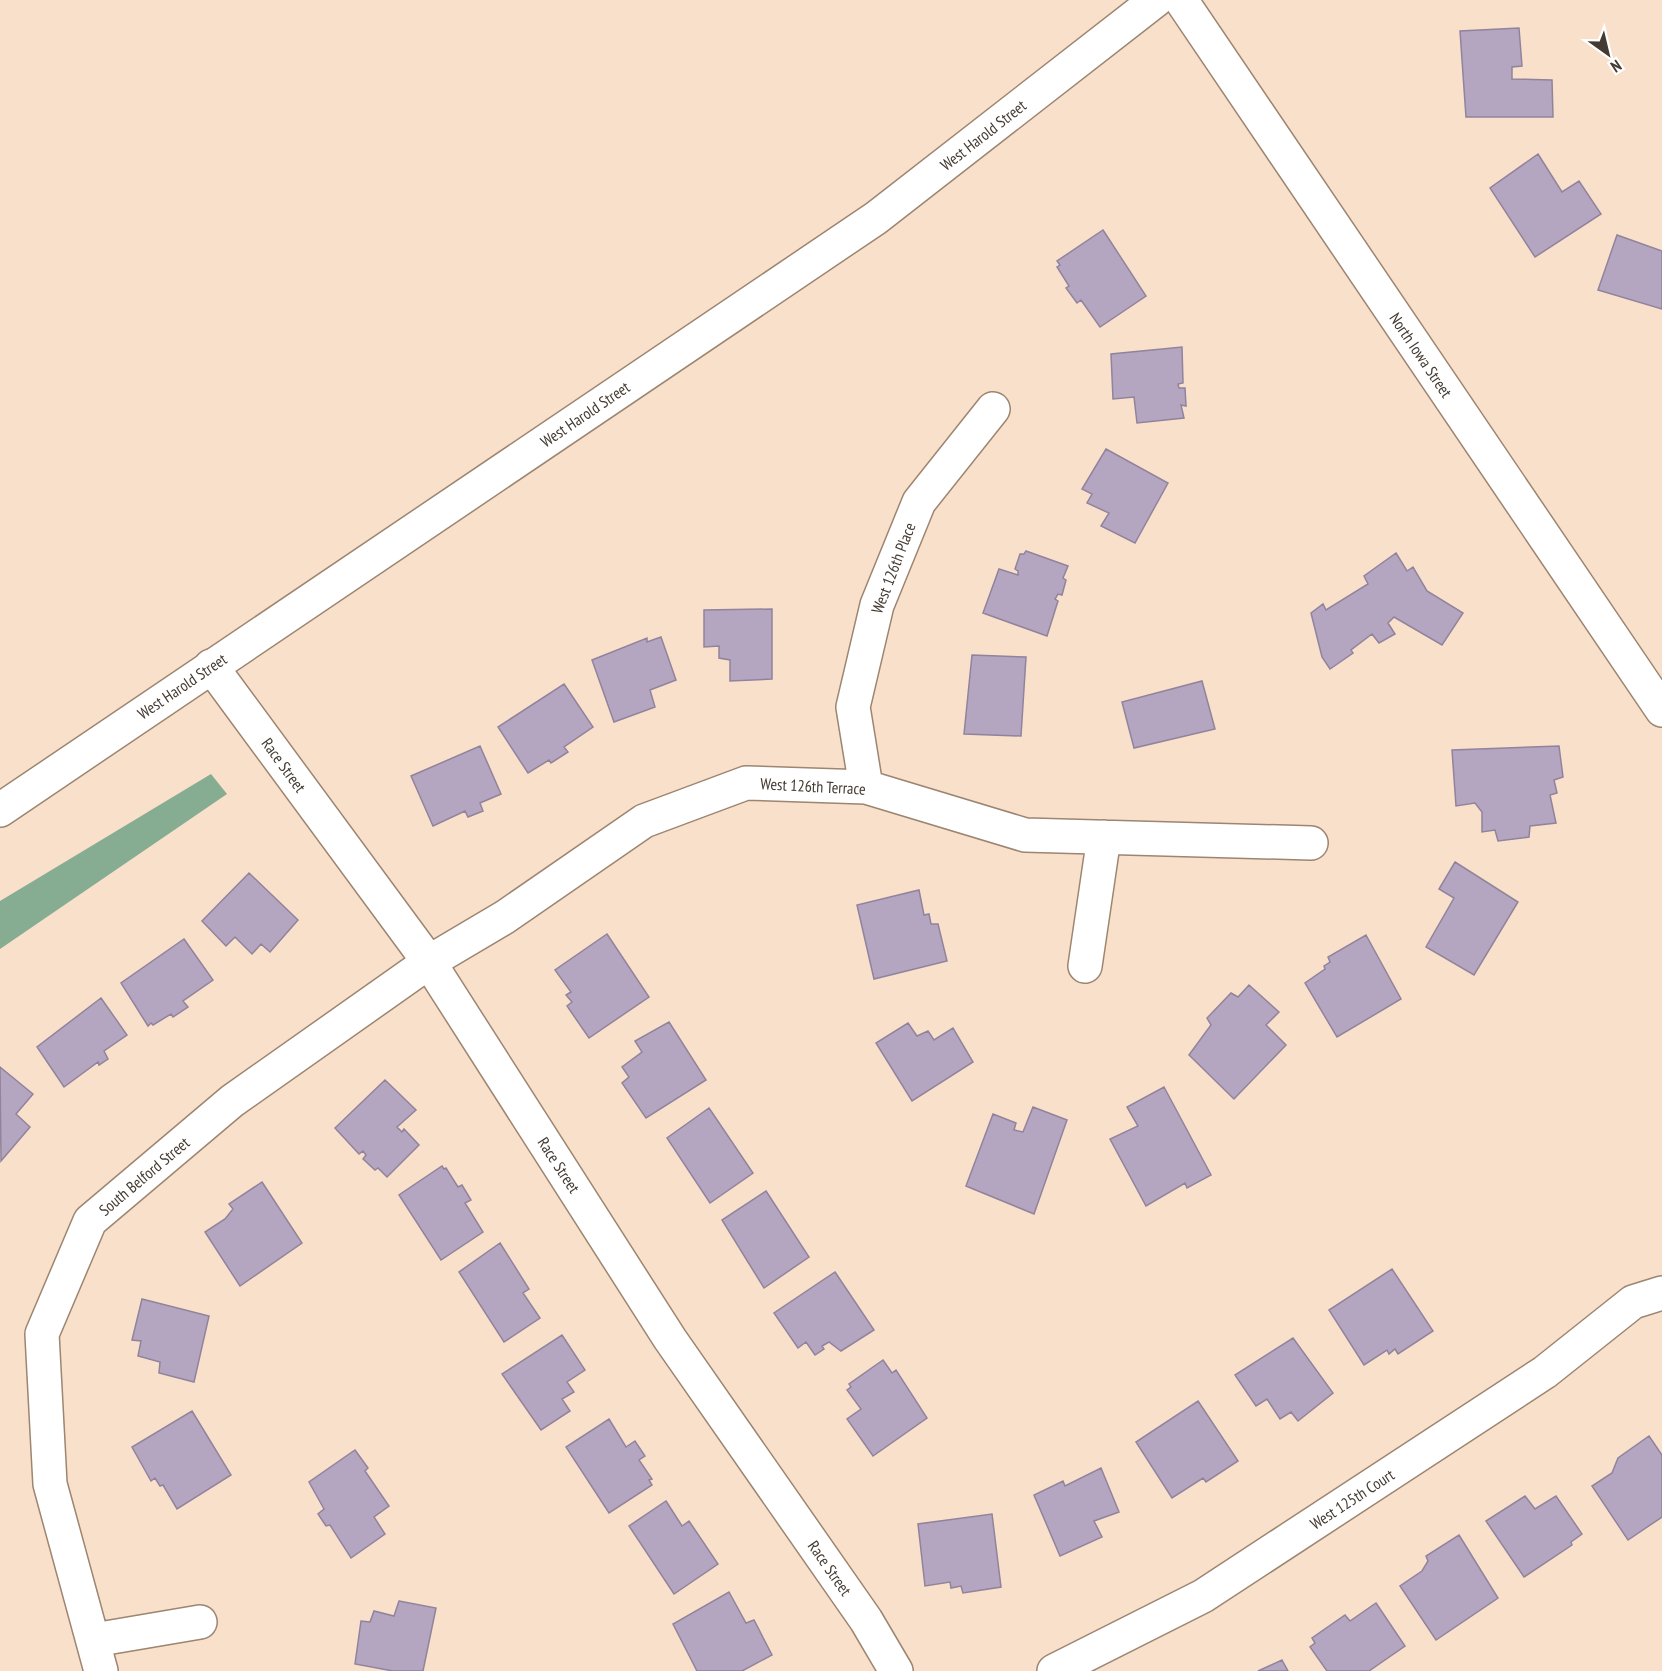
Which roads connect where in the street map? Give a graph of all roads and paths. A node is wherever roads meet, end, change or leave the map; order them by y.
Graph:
1 (1156, 0) edge
2 (1181, 0) edge
3 (993, 409) dead end
4 (211, 666) junction
5 (1662, 710) edge
6 (866, 787) junction
7 (0, 810) edge
8 (1104, 837) junction
9 (1311, 843) dead end
10 (429, 962) junction
11 (1085, 966) dead end
12 (1648, 1298) edge
13 (200, 1622) dead end
14 (93, 1640) junction
15 (100, 1671) edge
16 (896, 1671) edge
17 (1054, 1671) edge

1 - 4 street, West Harold Street
2 - 5 street, North Iowa Street
3 - 6 street, West 126th Place
4 - 7 street, West Harold Street
4 - 10 street, Race Street
6 - 8 street, West 126th Terrace
6 - 10 street, West 126th Terrace
8 - 9 street, West 126th Terrace
8 - 11 street
10 - 14 street, South Belford Street
10 - 16 street, Race Street
12 - 17 street, West 125th Court
13 - 14 street
14 - 15 street, South Belford Street

